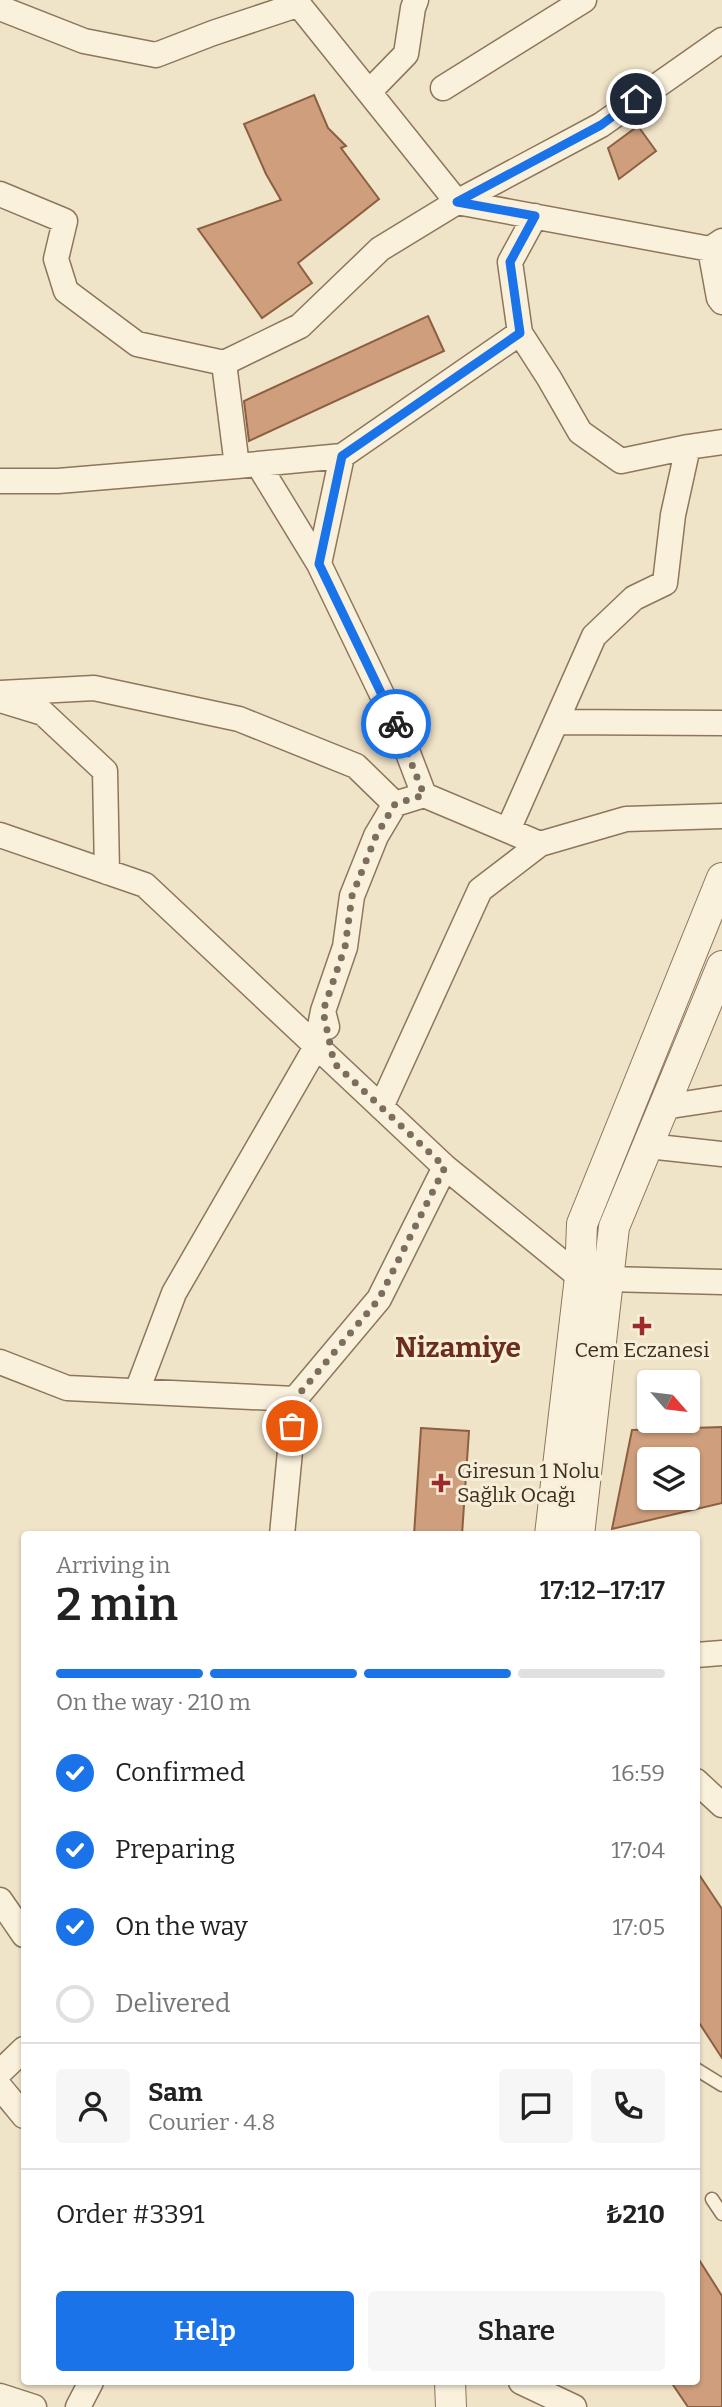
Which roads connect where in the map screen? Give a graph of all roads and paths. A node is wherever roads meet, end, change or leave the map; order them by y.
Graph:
1 (416, 0) edge
2 (584, 0) edge
3 (296, 3) edge
4 (0, 8) edge
5 (722, 40) edge
6 (443, 88) dead end
7 (369, 93) junction
8 (0, 194) edge
9 (457, 202) junction
10 (535, 216) junction
11 (716, 245) edge
12 (722, 302) edge
13 (520, 333) junction
14 (224, 363) junction
15 (722, 442) edge
16 (688, 447) junction
17 (342, 456) junction
18 (247, 465) junction
19 (0, 481) edge
20 (319, 564) junction
21 (0, 693) edge
22 (0, 700) edge
23 (556, 722) junction
24 (722, 723) edge
25 (424, 795) junction
26 (395, 804) junction
27 (722, 816) edge
28 (508, 830) junction
29 (0, 835) edge
30 (540, 844) junction
31 (107, 872) junction
32 (722, 878) edge
33 (722, 966) edge
34 (325, 1055) junction
35 (722, 1098) edge
36 (381, 1107) junction
37 (664, 1107) junction
38 (648, 1146) junction
39 (722, 1154) edge
40 (445, 1167) junction
41 (594, 1278) junction
42 (722, 1282) edge
43 (0, 1362) edge
44 (137, 1391) junction
45 (295, 1399) junction
46 (282, 1531) edge
47 (551, 1531) edge
48 (579, 1531) edge
49 (722, 1653) edge
50 (700, 1655) edge
51 (700, 1785) edge
52 (722, 1805) edge
53 (0, 1900) edge
54 (21, 1931) edge
55 (21, 2052) edge
56 (700, 2071) edge
57 (0, 2072) edge
58 (722, 2085) edge
59 (0, 2087) edge
60 (21, 2112) edge
61 (712, 2199) dead end
62 (722, 2214) edge
63 (89, 2385) edge
64 (430, 2385) edge
65 (450, 2385) edge
66 (528, 2385) edge
67 (0, 2396) edge
68 (34, 2407) edge
69 (78, 2407) edge
70 (431, 2407) edge
71 (451, 2407) edge
72 (574, 2407) edge

1 - 7 street
2 - 6 street
3 - 4 street
3 - 7 street
5 - 9 street
7 - 9 street
8 - 14 street
9 - 10 street
9 - 14 street
10 - 11 street
10 - 13 street
11 - 12 street
13 - 16 street
13 - 17 street
14 - 18 street
15 - 16 street
16 - 23 street
17 - 18 street
17 - 20 street
18 - 19 street
18 - 20 street
20 - 25 street
21 - 26 street
22 - 31 street
23 - 24 street
23 - 28 street
25 - 26 street
25 - 28 street
26 - 34 street
27 - 30 street
28 - 30 street
29 - 31 street
30 - 36 street
31 - 34 street
32 - 41 street
33 - 37 street
34 - 36 street
34 - 44 street
35 - 37 street
36 - 40 street
37 - 38 street
38 - 39 street
38 - 41 street
40 - 41 street
40 - 45 street
41 - 42 street
41 - 47 street
41 - 48 street
43 - 44 street
44 - 45 street
45 - 46 street
49 - 50 street
51 - 52 street
53 - 54 street
55 - 57 street
56 - 58 lane
59 - 60 street
61 - 62 lane
63 - 69 street
64 - 70 street
65 - 71 street
66 - 72 street
67 - 68 street

